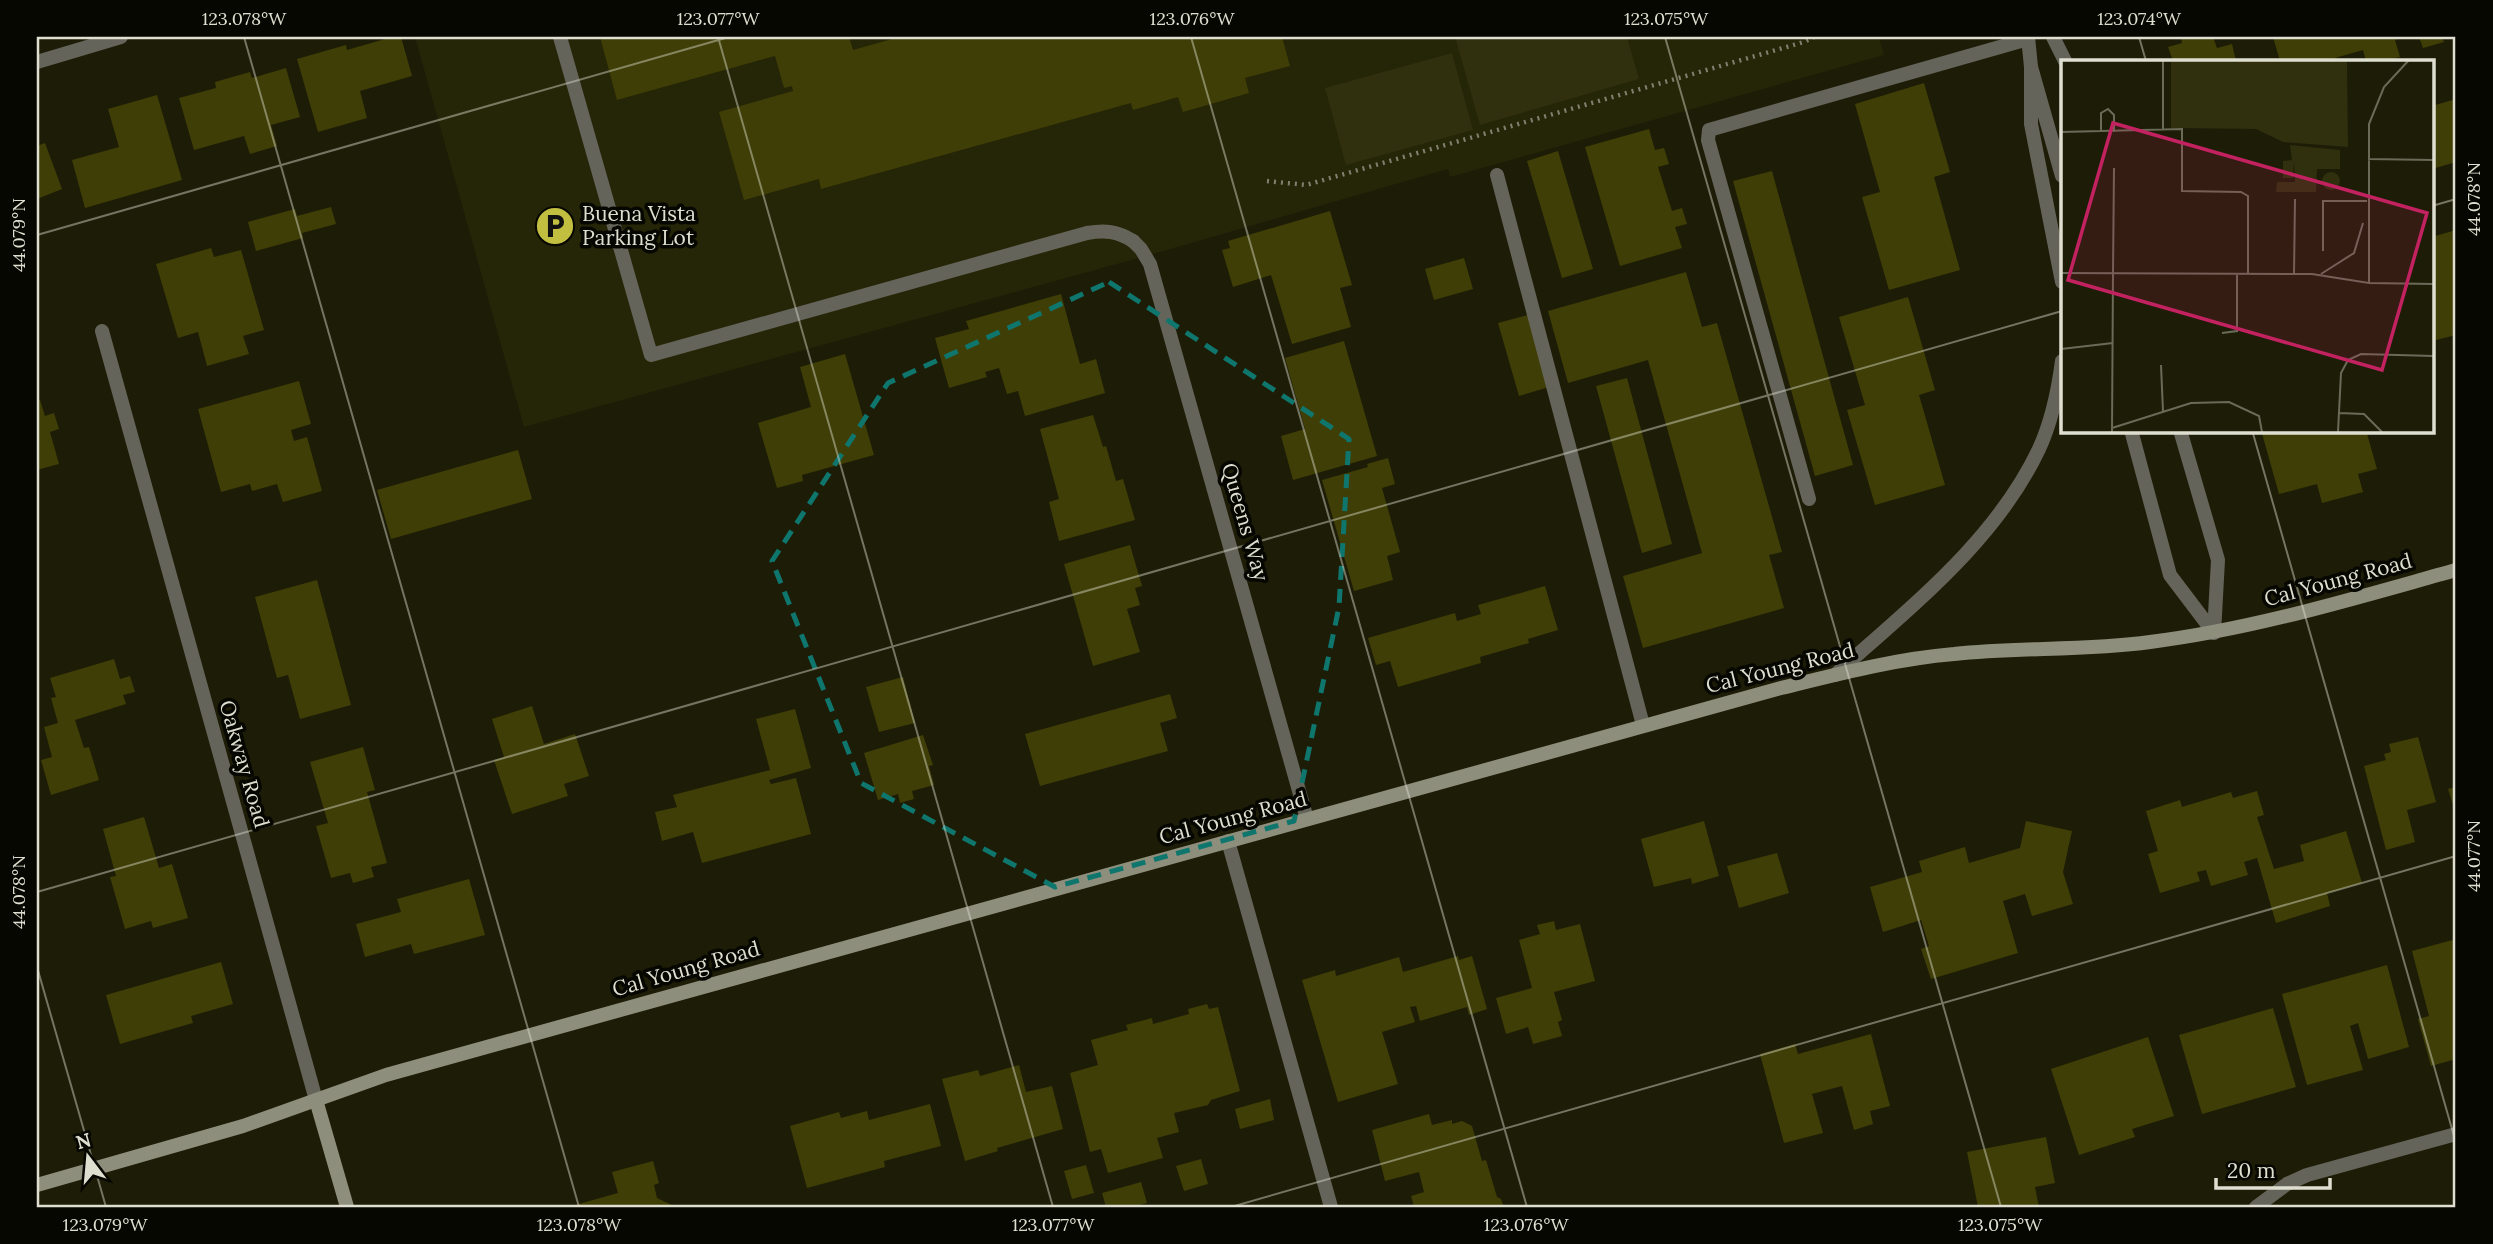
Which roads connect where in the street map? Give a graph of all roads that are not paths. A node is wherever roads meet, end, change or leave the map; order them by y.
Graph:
1 (121, 37) edge
2 (560, 37) edge
3 (2053, 37) edge
4 (2028, 38) edge
5 (2064, 60) edge
6 (37, 62) edge
7 (2031, 67) junction
8 (2061, 169) edge
9 (1497, 175) dead end
10 (2061, 272) edge
11 (102, 331) dead end
12 (2061, 372) edge
13 (2132, 432) edge
14 (2181, 432) edge
15 (1809, 499) dead end
16 (2456, 570) edge
17 (2214, 633) junction
18 (1835, 675) junction
19 (1643, 726) junction
20 (1307, 819) junction
21 (1228, 841) junction
22 (316, 1100) junction
23 (2456, 1134) edge
24 (37, 1185) edge
25 (347, 1207) edge
26 (1331, 1207) edge
27 (2256, 1207) edge

1 - 6 street
2 - 20 street, Queens Way
3 - 5 street
4 - 7 street
4 - 15 street
7 - 8 street
7 - 10 street
9 - 19 street
11 - 22 street, Oakway Road
12 - 18 street
13 - 17 street
14 - 17 street
16 - 17 main road, Cal Young Road
17 - 18 main road, Cal Young Road
18 - 19 main road, Cal Young Road
19 - 20 main road, Cal Young Road
20 - 21 main road, Cal Young Road
21 - 22 main road, Cal Young Road
21 - 26 street
22 - 24 main road, Cal Young Road
22 - 25 main road, Oakway Road
23 - 27 street

